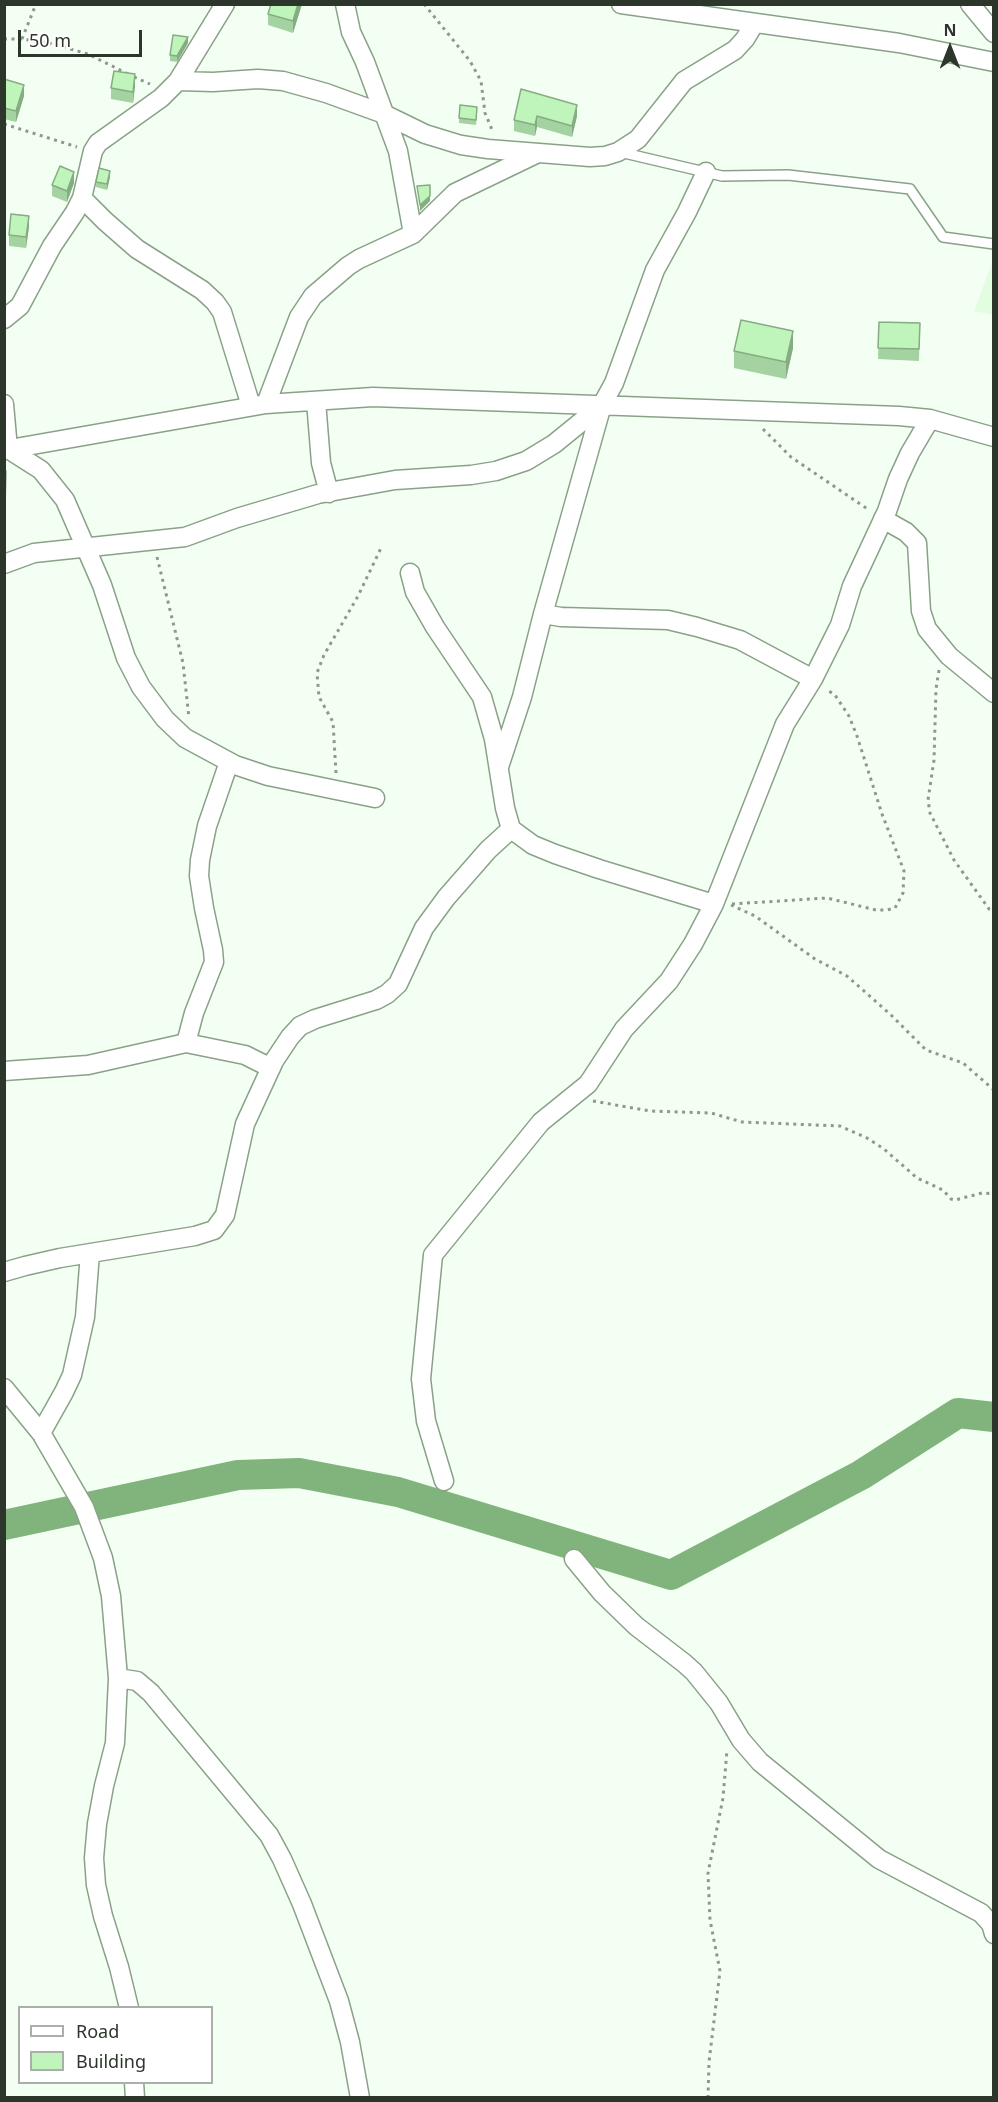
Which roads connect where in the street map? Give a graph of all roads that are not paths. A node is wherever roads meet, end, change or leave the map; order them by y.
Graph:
1 (225, 4) edge
2 (345, 4) edge
3 (621, 4) edge
4 (970, 4) edge
5 (754, 24) junction
6 (993, 33) edge
7 (993, 62) edge
8 (173, 86) junction
9 (384, 114) junction
10 (618, 152) junction
11 (538, 153) junction
12 (706, 172) junction
13 (82, 198) junction
14 (413, 234) junction
15 (993, 244) edge
16 (4, 319) edge
17 (316, 401) junction
18 (4, 404) edge
19 (259, 405) junction
20 (602, 405) junction
21 (930, 418) junction
22 (993, 437) edge
23 (6, 449) edge
24 (329, 493) junction
25 (883, 519) junction
26 (85, 548) junction
27 (4, 564) edge
28 (410, 573) dead end
29 (543, 614) junction
30 (813, 679) junction
31 (993, 693) edge
32 (229, 762) junction
33 (499, 767) junction
34 (375, 798) dead end
35 (511, 829) junction
36 (722, 904) junction
37 (186, 1043) junction
38 (271, 1068) junction
39 (4, 1071) edge
40 (90, 1253) junction
41 (4, 1272) edge
42 (4, 1388) edge
43 (40, 1432) junction
44 (444, 1481) dead end
45 (574, 1559) dead end
46 (118, 1678) junction
47 (993, 1934) edge
48 (129, 2006) edge
49 (360, 2097) edge

1 - 8 street
2 - 9 street
3 - 5 street
4 - 6 street
5 - 7 street
5 - 10 street
8 - 9 street
8 - 13 street
9 - 11 street
9 - 14 street
10 - 11 street
10 - 12 lane
11 - 14 street
12 - 15 lane
12 - 20 street
13 - 16 street
13 - 19 street
14 - 19 street
17 - 19 street
17 - 20 street
17 - 24 street
18 - 23 street
19 - 23 street
20 - 21 street
20 - 24 street
20 - 29 street
21 - 22 street
21 - 25 street
23 - 26 street
24 - 26 street
25 - 30 street
25 - 31 street
26 - 27 street
26 - 32 street
28 - 33 street
29 - 30 street
29 - 33 street
30 - 36 street
32 - 34 street
32 - 37 street
33 - 35 street
35 - 36 street
35 - 38 street
36 - 44 street
37 - 38 street
37 - 39 street
38 - 40 street
40 - 41 street
40 - 43 street
42 - 43 street
43 - 46 street
45 - 47 street
46 - 48 street
46 - 49 street

